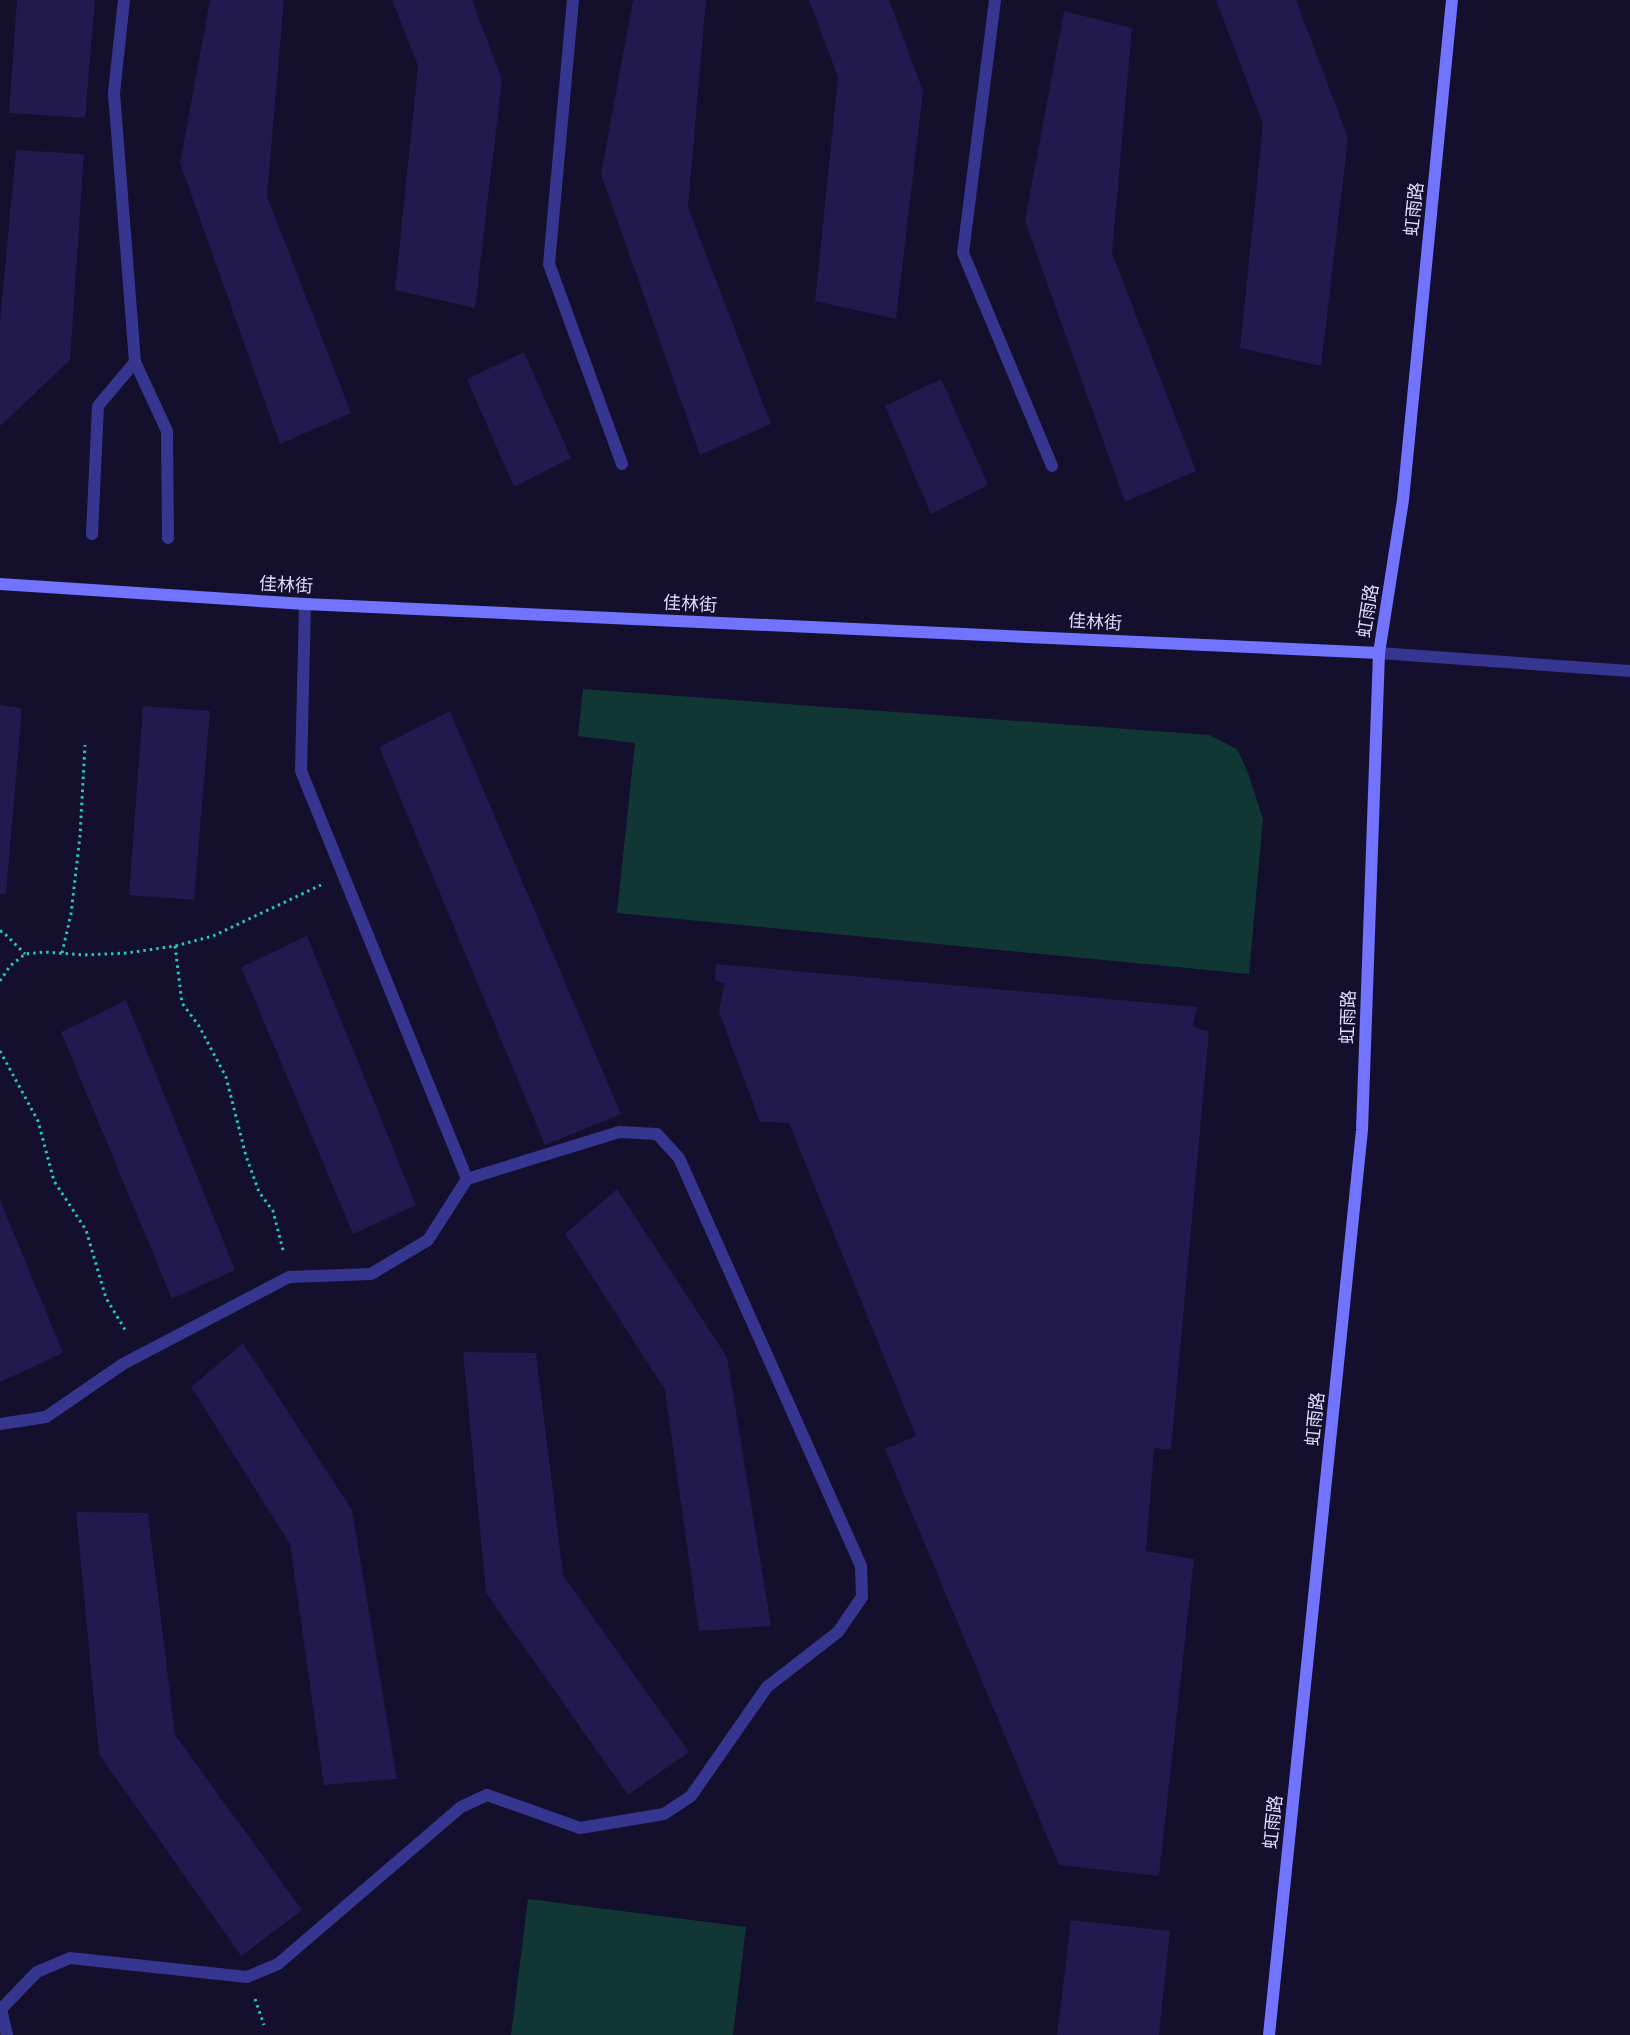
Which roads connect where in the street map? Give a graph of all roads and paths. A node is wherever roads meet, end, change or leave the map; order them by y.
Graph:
1 (124, 0) edge
2 (573, 0) edge
3 (995, 0) edge
4 (1452, 0) edge
5 (135, 362) junction
6 (622, 464) dead end
7 (1052, 466) dead end
8 (92, 534) dead end
9 (168, 538) dead end
10 (0, 584) edge
11 (305, 604) junction
12 (1379, 653) junction
13 (1630, 671) edge
14 (85, 745) dead end
15 (343, 874) junction
16 (0, 931) edge
17 (175, 946) junction
18 (62, 953) junction
19 (25, 954) junction
20 (0, 981) edge
21 (0, 1051) edge
22 (467, 1179) junction
23 (289, 1277) junction
24 (139, 1355) junction
25 (0, 1424) edge
26 (0, 2010) edge
27 (7, 2035) edge
28 (1269, 2035) edge

1 - 5 street
2 - 6 street
3 - 7 street
4 - 12 street, 虹雨路
5 - 8 street
5 - 9 street
10 - 11 street, 佳林街
11 - 12 street, 佳林街
11 - 15 street
12 - 13 street
12 - 28 street, 虹雨路
14 - 18 path
15 - 17 path
15 - 22 street
16 - 19 path
17 - 18 path
17 - 23 path
18 - 19 path
19 - 20 path
21 - 24 path
22 - 23 street
22 - 26 street
23 - 24 street
24 - 25 street
26 - 27 street

